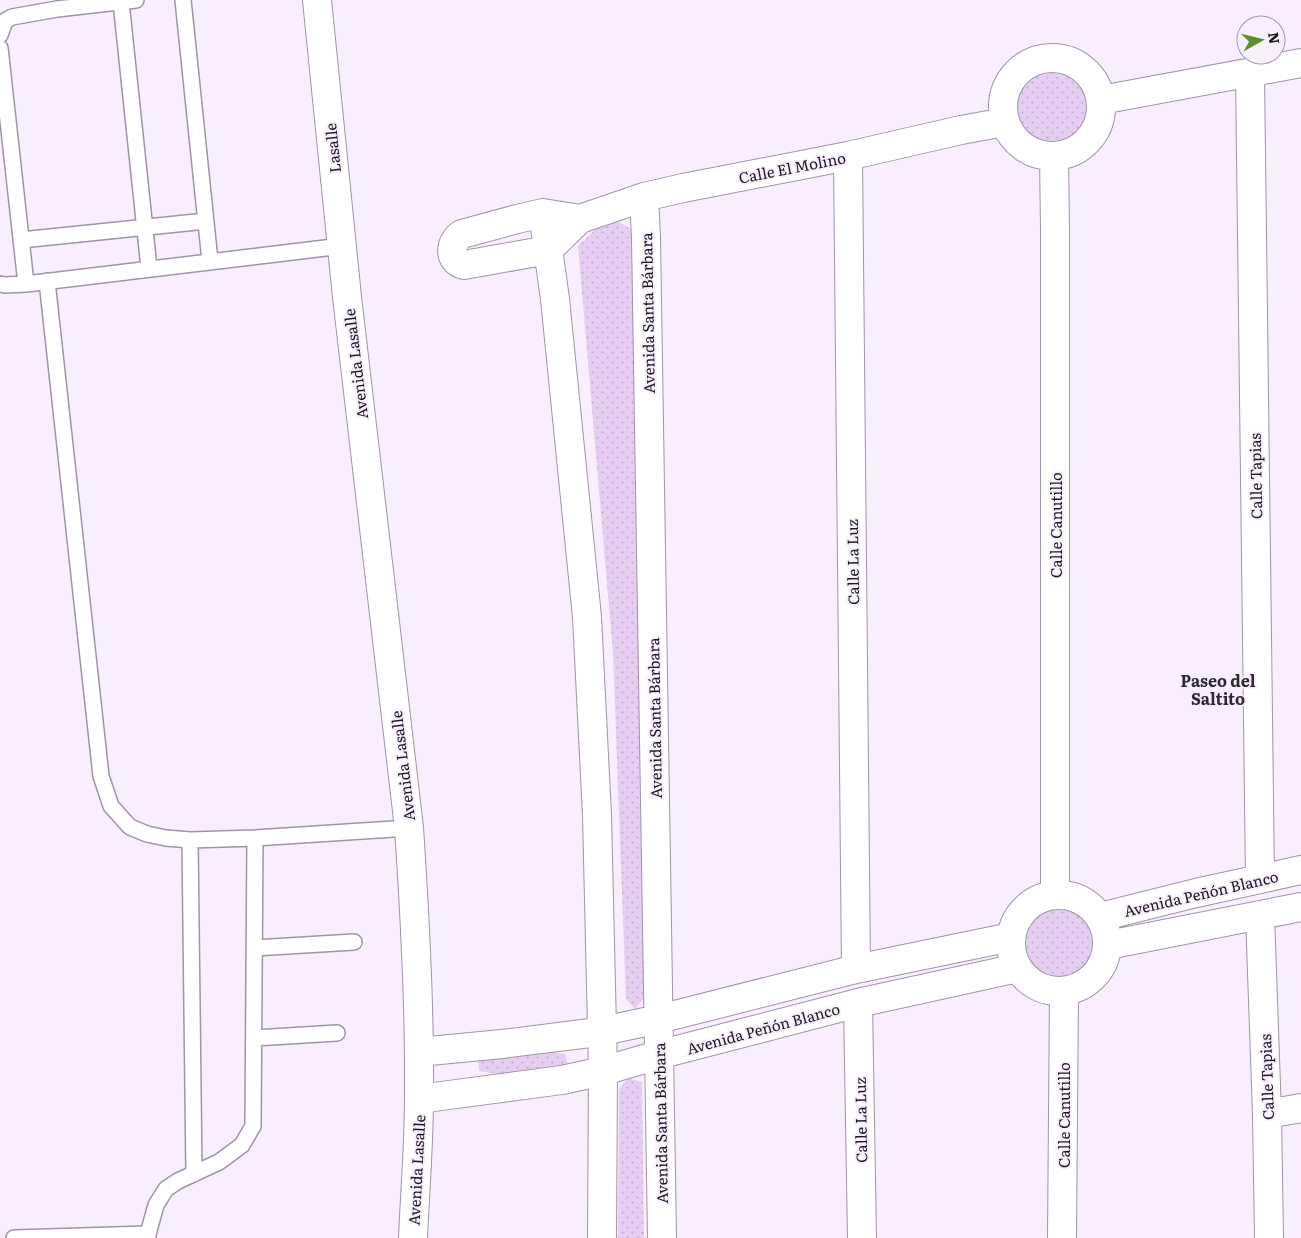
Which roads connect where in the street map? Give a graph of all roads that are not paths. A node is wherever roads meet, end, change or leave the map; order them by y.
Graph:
1 (136, 0) edge
2 (183, 0) edge
3 (317, 0) edge
4 (121, 2) junction
5 (0, 35) edge
6 (0, 48) edge
7 (1301, 63) edge
8 (1250, 73) junction
9 (1101, 100) junction
10 (1005, 122) junction
11 (848, 156) junction
12 (1054, 156) junction
13 (644, 197) junction
14 (544, 213) junction
15 (580, 219) junction
16 (206, 221) junction
17 (145, 227) junction
18 (21, 240) junction
19 (342, 246) junction
20 (548, 250) junction
21 (210, 261) junction
22 (149, 268) junction
23 (46, 281) junction
24 (0, 284) edge
25 (26, 284) junction
26 (347, 297) joint
27 (409, 828) junction
28 (255, 838) junction
29 (190, 840) junction
30 (1301, 870) edge
31 (1260, 879) junction
32 (1055, 894) junction
33 (1301, 907) edge
34 (1260, 915) junction
35 (1100, 917) junction
36 (1011, 937) junction
37 (354, 942) dead end
38 (1108, 945) junction
39 (254, 948) junction
40 (1018, 968) junction
41 (856, 969) junction
42 (1064, 992) junction
43 (858, 1003) junction
44 (659, 1019) junction
45 (602, 1031) junction
46 (337, 1033) dead end
47 (254, 1038) junction
48 (419, 1052) junction
49 (658, 1055) junction
50 (603, 1071) junction
51 (419, 1099) junction
52 (1301, 1108) edge
53 (1267, 1114) junction
54 (194, 1174) junction
55 (148, 1236) edge
56 (14, 1238) edge
57 (413, 1238) edge
58 (602, 1238) edge
59 (662, 1238) edge
60 (862, 1238) edge
61 (1062, 1238) edge
62 (1269, 1238) edge

1 - 4 lane
2 - 16 lane
3 - 19 street, Lasalle
4 - 5 lane
4 - 17 lane
6 - 18 lane
7 - 8 street
8 - 9 street
8 - 31 street, Calle Tapias
9 - 10 street
9 - 12 street
10 - 11 street, Calle El Molino
10 - 12 street
11 - 13 street, Calle El Molino
11 - 41 street, Calle La Luz
12 - 32 street, Calle Canutillo
13 - 15 street, Calle El Molino
13 - 44 street, Avenida Santa Bárbara
14 - 15 street, Calle El Molino
14 - 20 street
14 - 20 street, Calle El Molino
15 - 20 street, Calle El Molino
16 - 17 lane
16 - 21 lane
17 - 18 lane
17 - 22 lane
18 - 25 lane
19 - 21 lane
19 - 26 street, Lasalle
20 - 45 street
21 - 22 lane
22 - 23 lane
23 - 25 lane
23 - 29 lane
24 - 25 lane
26 - 27 street, Avenida Lasalle
27 - 28 lane
27 - 48 street, Avenida Lasalle
28 - 29 lane
28 - 39 lane
29 - 54 lane
30 - 31 street, Avenida Peñón Blanco
31 - 35 street, Avenida Peñón Blanco
32 - 35 street
32 - 36 street
33 - 34 street, Avenida Peñón Blanco
34 - 38 street, Avenida Peñón Blanco
34 - 53 street, Calle Tapias
35 - 38 street
36 - 40 street
36 - 41 street
37 - 39 lane
38 - 42 street
39 - 47 lane
40 - 42 street
40 - 43 street, Avenida Peñón Blanco
41 - 44 street
42 - 61 street, Calle Canutillo
43 - 49 street, Avenida Peñón Blanco
43 - 60 street, Calle La Luz
44 - 45 street
44 - 49 street, Avenida Santa Bárbara
45 - 48 street
45 - 50 street
46 - 47 lane
47 - 54 lane
48 - 51 street, Avenida Lasalle
49 - 50 street, Avenida Peñón Blanco
49 - 59 street, Avenida Santa Bárbara
50 - 51 street, Avenida Peñón Blanco
50 - 58 street
51 - 57 street, Avenida Lasalle
52 - 53 street
53 - 62 street, Calle Tapias
54 - 55 lane
55 - 56 lane

